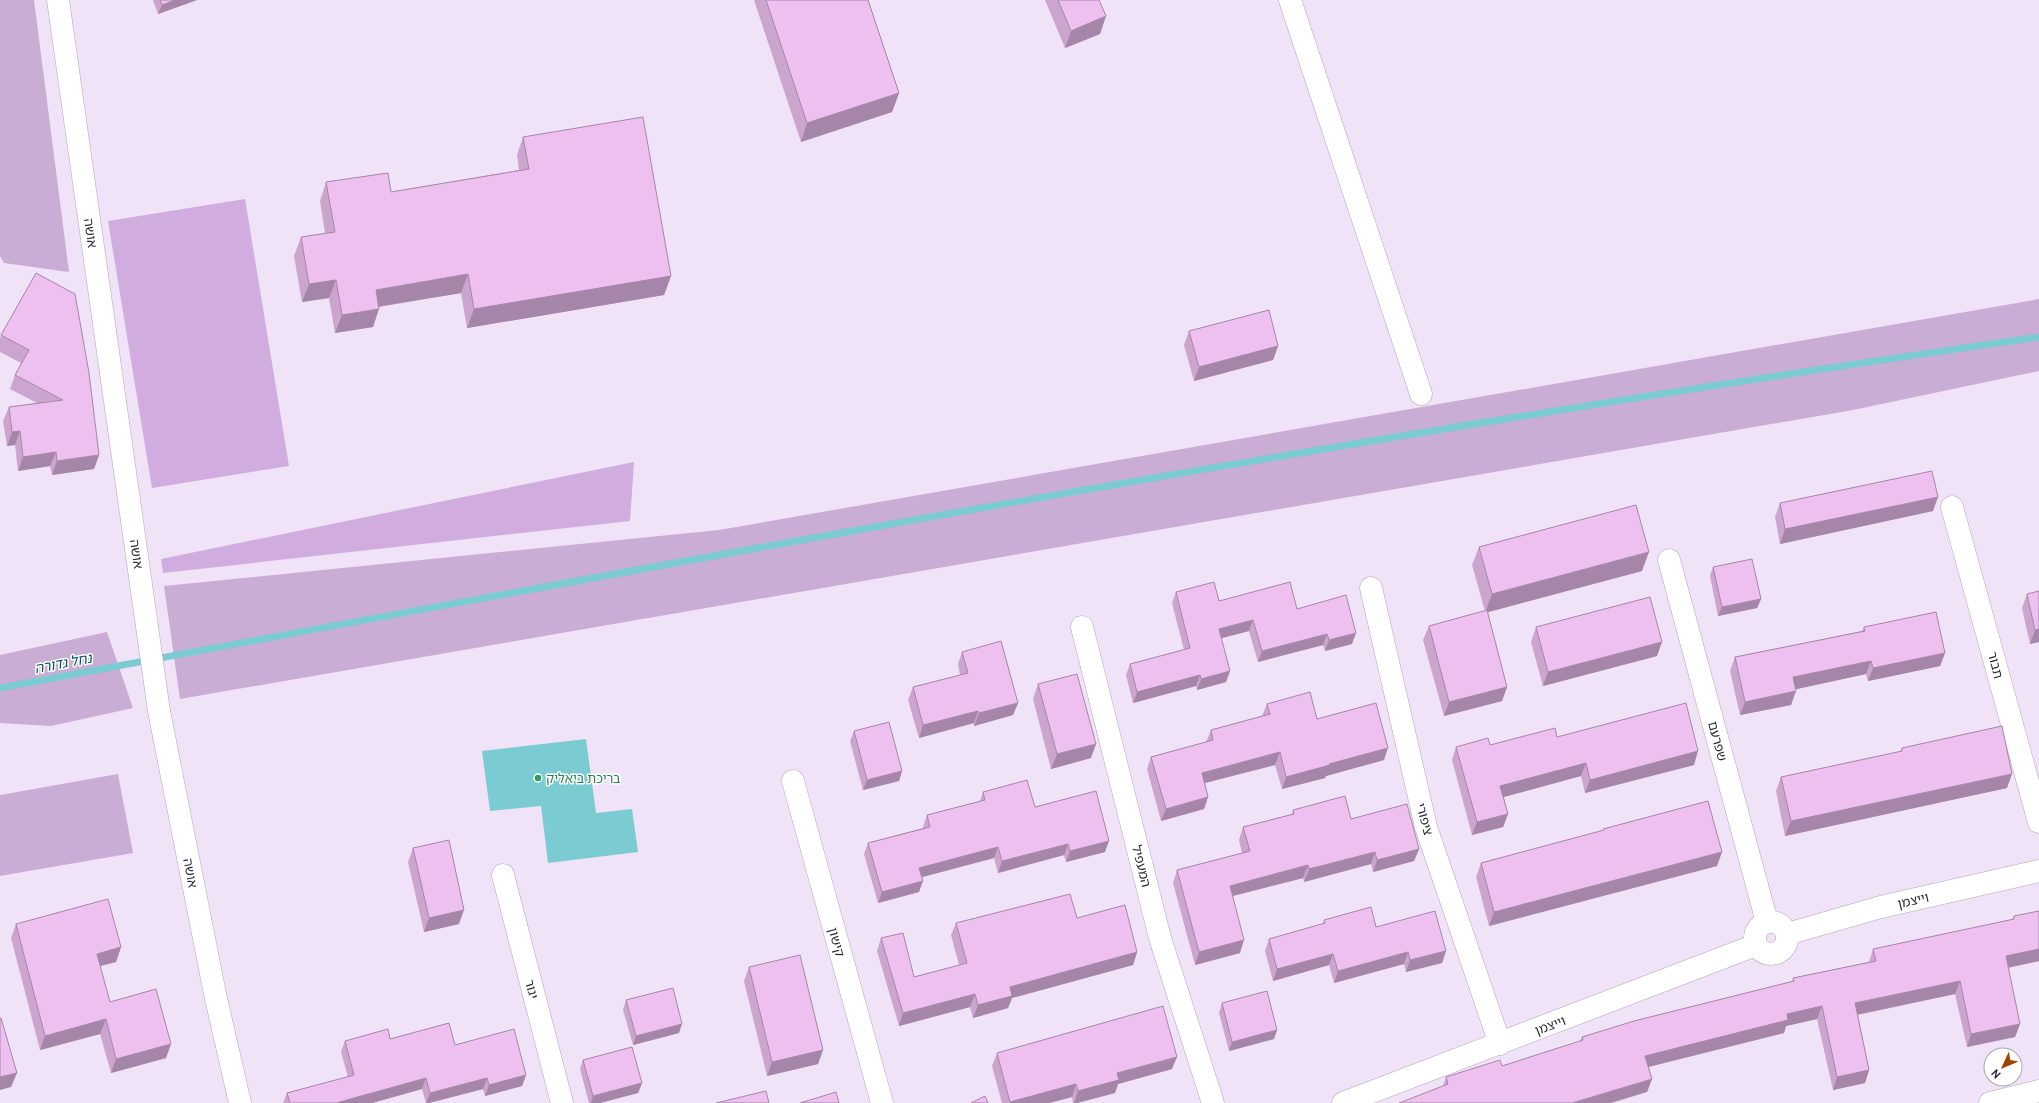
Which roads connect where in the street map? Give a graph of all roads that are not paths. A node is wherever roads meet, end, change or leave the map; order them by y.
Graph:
1 (58, 0) edge
2 (1290, 0) edge
3 (1420, 394) dead end
4 (1952, 507) dead end
5 (1669, 560) dead end
6 (1371, 588) dead end
7 (1082, 627) dead end
8 (793, 781) dead end
9 (2039, 822) edge
10 (2039, 871) edge
11 (502, 875) dead end
12 (1767, 922) junction
13 (1788, 934) junction
14 (1756, 945) junction
15 (1500, 1044) junction
16 (2039, 1091) edge
17 (240, 1103) edge
18 (562, 1103) edge
19 (882, 1103) edge
20 (1213, 1103) edge
21 (1343, 1103) edge
22 (1990, 1103) edge

1 - 17 street, אושה
2 - 3 street
4 - 9 street, תבור
5 - 12 street, שפרעם
6 - 15 street, ציפורי
7 - 20 street, המעפיל
8 - 19 street, קישון
10 - 13 street, וייצמן
11 - 18 street, יגור
12 - 13 street
12 - 14 street
13 - 14 street
14 - 15 street, וייצמן
15 - 21 street, וייצמן
16 - 22 street

